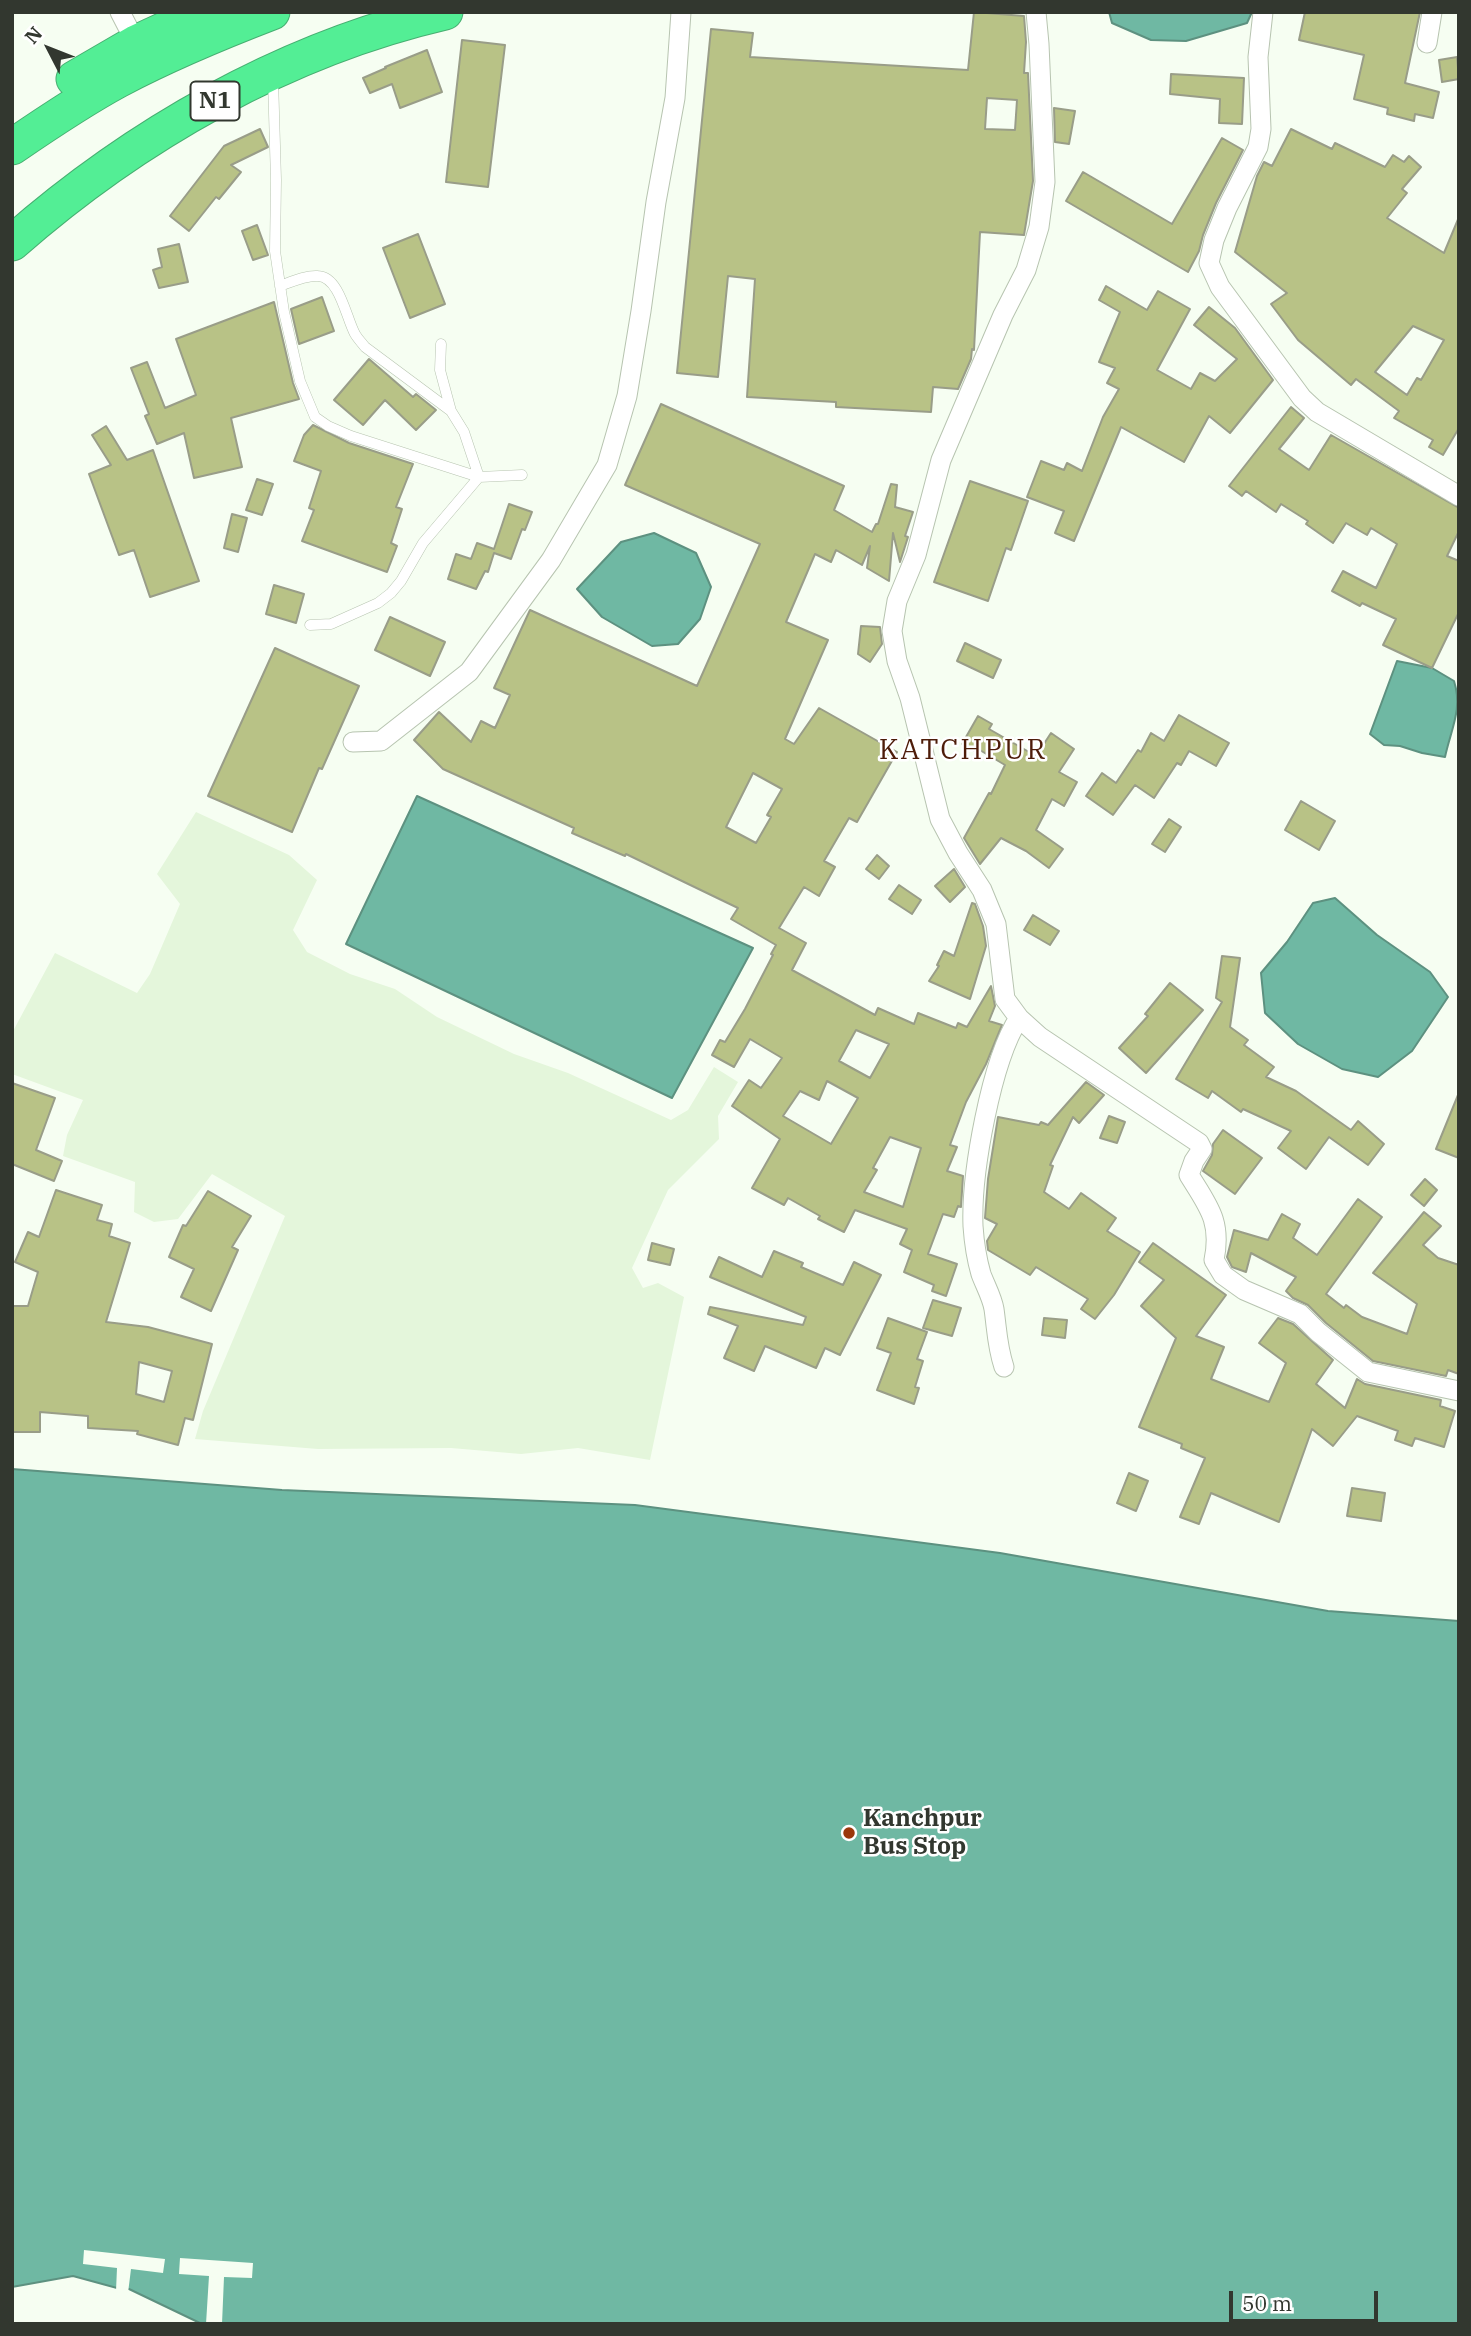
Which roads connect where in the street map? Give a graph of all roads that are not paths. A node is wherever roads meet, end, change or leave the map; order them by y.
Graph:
1 (120, 12) edge
2 (203, 12) edge
3 (272, 12) edge
4 (444, 12) edge
5 (681, 12) edge
6 (1035, 12) edge
7 (1263, 12) edge
8 (1432, 12) edge
9 (135, 43) junction
10 (1427, 43) dead end
11 (273, 72) junction
12 (12, 119) edge
13 (12, 146) edge
14 (12, 243) edge
15 (280, 286) junction
16 (440, 344) dead end
17 (451, 411) junction
18 (522, 475) dead end
19 (480, 477) junction
20 (1459, 496) edge
21 (310, 625) dead end
22 (353, 742) dead end
23 (1018, 1018) junction
24 (1004, 1367) dead end
25 (1459, 1391) edge

1 - 9 street
2 - 9 highway
3 - 13 highway, N1
4 - 11 highway, N1
5 - 22 street
6 - 23 street
7 - 20 street
8 - 10 street
9 - 12 highway
11 - 14 highway, N1
11 - 15 lane
15 - 17 lane
15 - 19 lane
16 - 17 lane
17 - 19 lane
18 - 19 lane
19 - 21 lane
23 - 24 street
23 - 25 street

